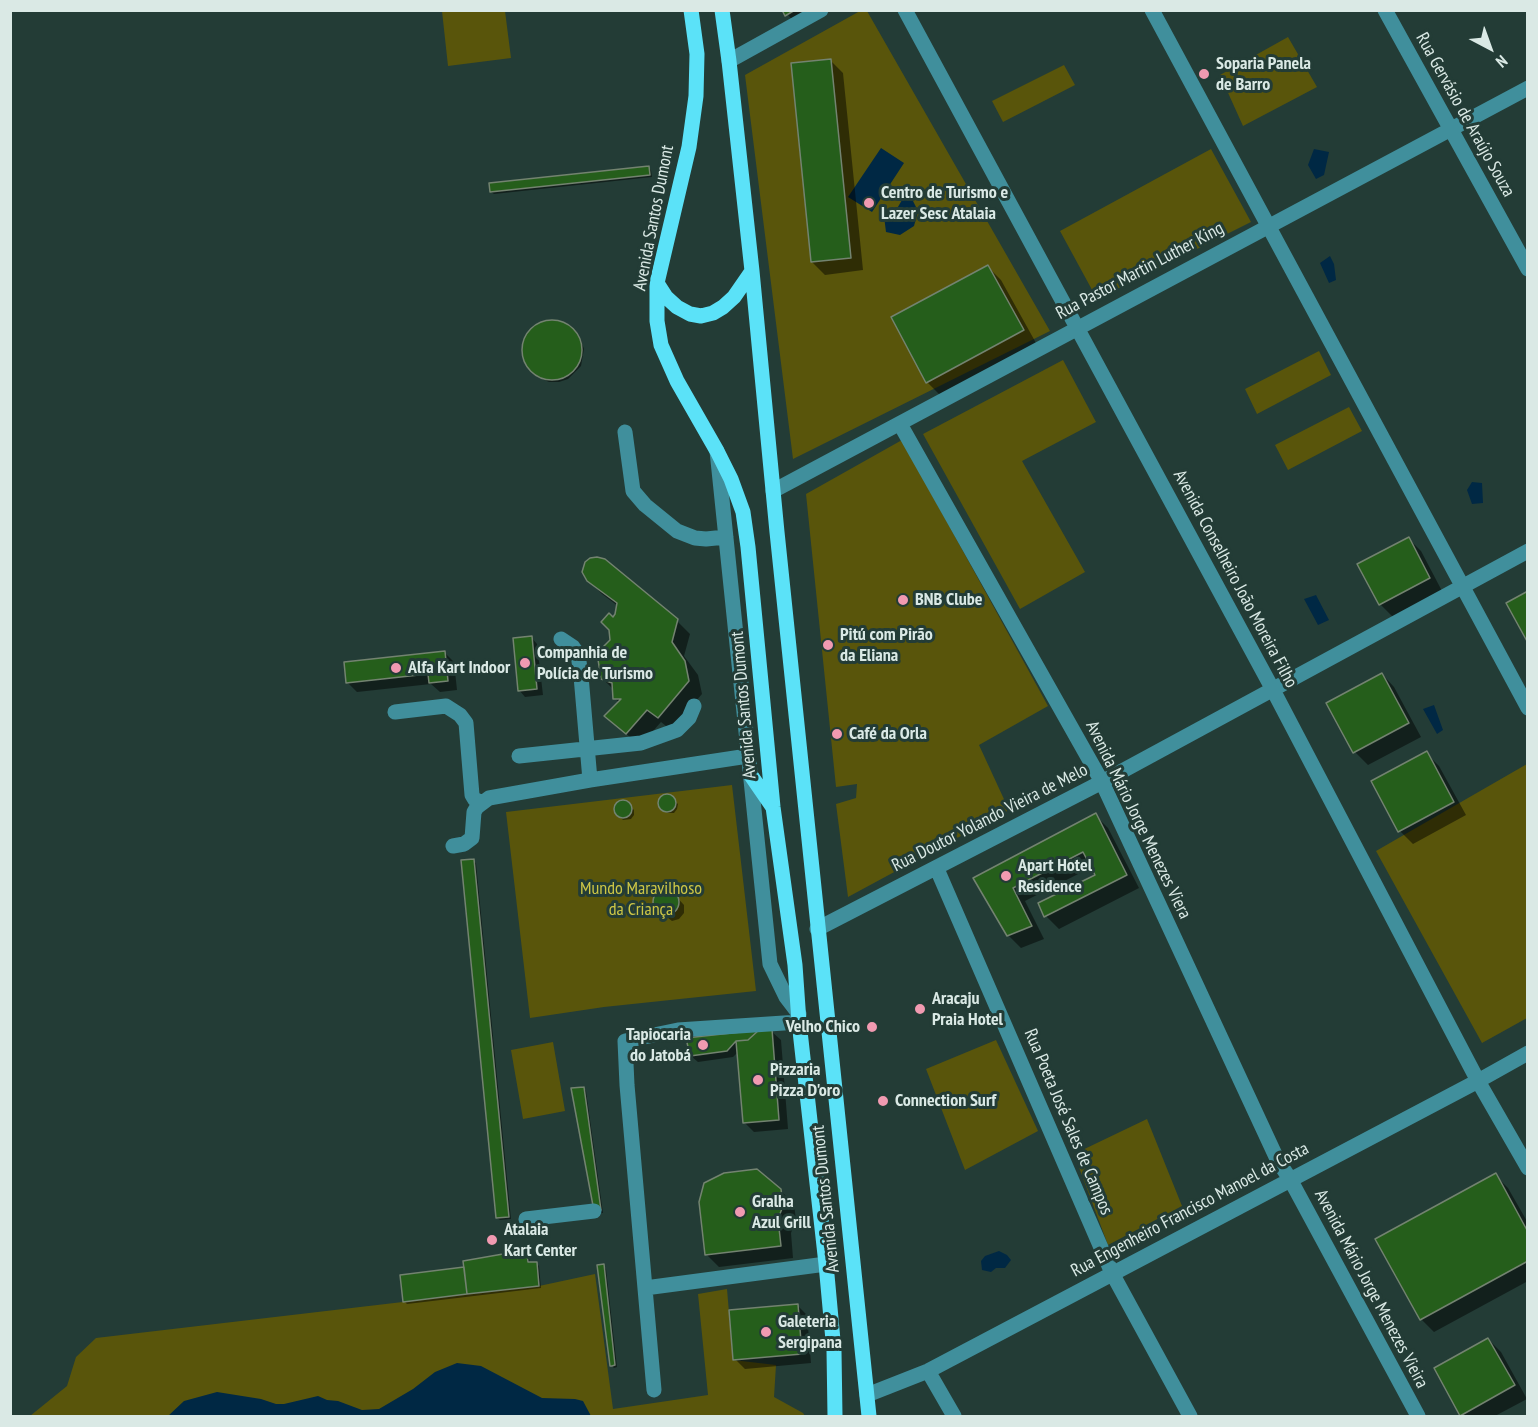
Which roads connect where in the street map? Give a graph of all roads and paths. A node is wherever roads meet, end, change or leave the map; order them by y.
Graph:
1 (691, 10) edge
2 (722, 10) edge
3 (821, 10) edge
4 (905, 10) edge
5 (1152, 10) edge
6 (1386, 10) edge
7 (729, 61) junction
8 (1527, 88) edge
9 (1450, 130) junction
10 (1269, 225) junction
11 (1527, 269) edge
12 (752, 271) junction
13 (657, 283) junction
14 (1076, 328) junction
15 (900, 424) junction
16 (625, 432) dead end
17 (717, 451) junction
18 (772, 491) junction
19 (726, 537) junction
20 (1527, 551) edge
21 (1462, 586) junction
22 (561, 639) dead end
23 (1272, 688) junction
24 (694, 706) dead end
25 (1527, 708) edge
26 (395, 712) dead end
27 (588, 750) junction
28 (519, 756) dead end
29 (748, 756) junction
30 (750, 774) junction
31 (590, 780) junction
32 (1102, 782) junction
33 (483, 802) junction
34 (773, 807) junction
35 (453, 846) dead end
36 (937, 868) junction
37 (817, 929) junction
38 (799, 1018) junction
39 (1527, 1053) edge
40 (1478, 1081) junction
41 (1527, 1168) edge
42 (1290, 1179) junction
43 (594, 1211) dead end
44 (526, 1219) dead end
45 (826, 1264) junction
46 (1112, 1273) junction
47 (645, 1288) junction
48 (928, 1371) junction
49 (654, 1390) dead end
50 (867, 1395) junction
51 (835, 1416) edge
52 (869, 1416) edge
53 (954, 1416) edge
54 (1190, 1416) edge
55 (1418, 1416) edge

1 - 13 main road, Avenida Santos Dumont
2 - 7 main road, Avenida Santos Dumont
3 - 7 street
4 - 14 street, Avenida Conselheiro João Moreira Filho
5 - 10 street
6 - 9 street, Rua Gervásio de Araújo Souza
7 - 12 main road, Avenida Santos Dumont
8 - 9 street, Rua Pastor Martin Luther King
9 - 10 street, Rua Pastor Martin Luther King
9 - 11 street, Rua Gervásio de Araújo Souza
10 - 14 street, Rua Pastor Martin Luther King
10 - 21 street
12 - 13 main road
12 - 18 main road, Avenida Santos Dumont
13 - 17 main road, Avenida Santos Dumont
14 - 15 street, Rua Pastor Martin Luther King
14 - 23 street, Avenida Conselheiro João Moreira Filho
15 - 18 street, Rua Pastor Martin Luther King
15 - 32 street, Avenida Mário Jorge Menezes Viera
16 - 19 street
17 - 19 street
17 - 34 main road, Avenida Santos Dumont
18 - 37 main road, Avenida Santos Dumont
19 - 29 street
20 - 21 street, Rua Doutor Yolando Vieira de Melo
21 - 23 street, Rua Doutor Yolando Vieira de Melo
21 - 25 street
22 - 27 street
23 - 32 street, Rua Doutor Yolando Vieira de Melo
23 - 40 street, Avenida Conselheiro João Moreira Filho
24 - 27 street
26 - 33 street
27 - 28 street
27 - 31 street
29 - 30 street
29 - 31 street
30 - 34 main road
30 - 38 street
31 - 33 street
32 - 36 street, Rua Doutor Yolando Vieira de Melo
32 - 42 street, Avenida Mário Jorge Menezes Viera
33 - 35 street
34 - 38 main road, Avenida Santos Dumont
36 - 37 street, Rua Doutor Yolando Vieira de Melo
36 - 46 street, Rua Poeta José Sales de Campos
37 - 50 main road, Avenida Santos Dumont
38 - 45 main road, Avenida Santos Dumont
38 - 47 street
39 - 40 street, Rua Engenheiro Francisco Manoel da Costa
40 - 41 street, Avenida Conselheiro João Moreira Filho
40 - 42 street, Rua Engenheiro Francisco Manoel da Costa
42 - 46 street, Rua Engenheiro Francisco Manoel da Costa
42 - 55 street, Avenida Mário Jorge Menezes Vieira
43 - 44 street
45 - 47 street
45 - 51 main road, Avenida Santos Dumont
46 - 48 street, Rua Engenheiro Francisco Manoel da Costa
46 - 54 street, Rua Poeta José Sales de Campos
47 - 49 street
48 - 50 street, Rua Engenheiro Francisco Manoel da Costa
48 - 53 street
50 - 52 main road, Avenida Santos Dumont

